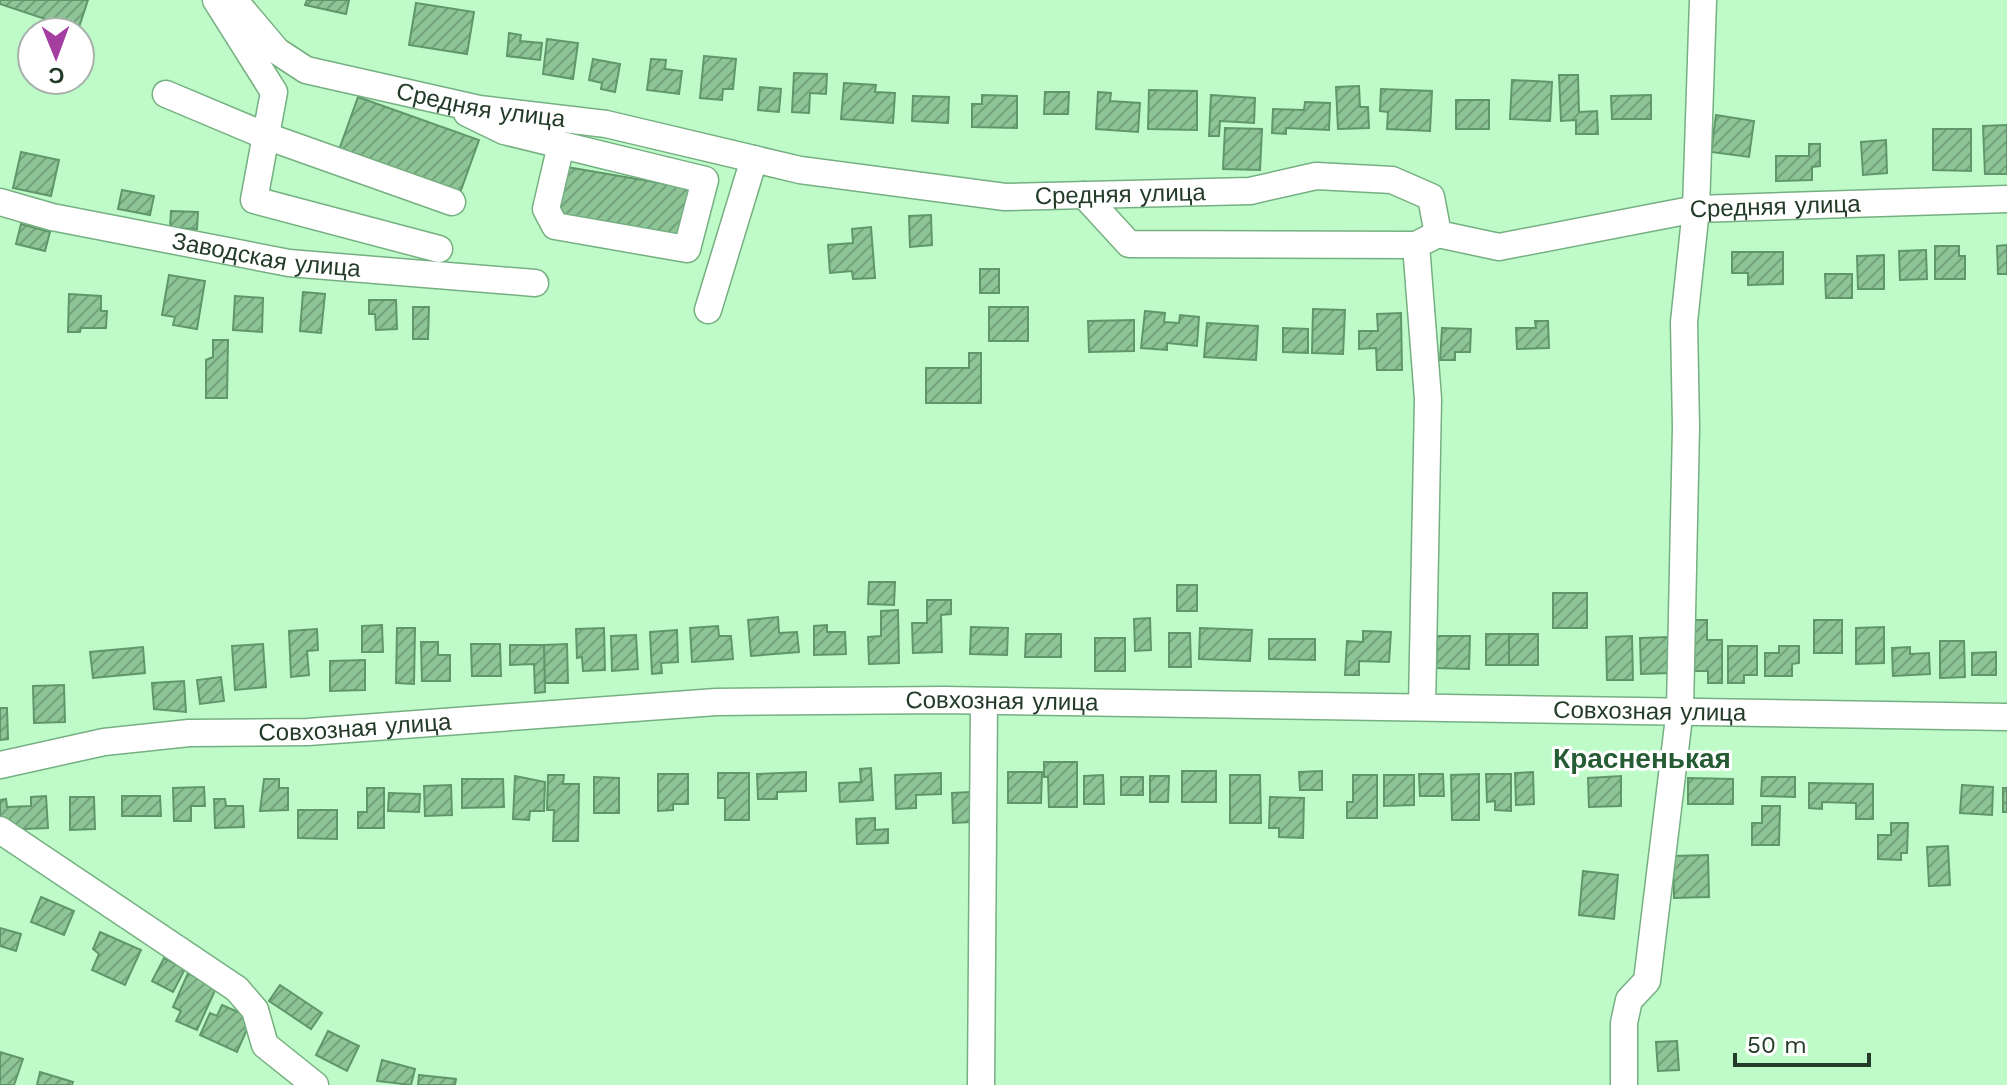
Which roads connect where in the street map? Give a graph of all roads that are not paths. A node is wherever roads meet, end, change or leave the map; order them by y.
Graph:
1 (216, 0) edge
2 (234, 0) edge
3 (1703, 0) edge
4 (166, 94) dead end
5 (438, 100) junction
6 (266, 136) junction
7 (561, 145) junction
8 (754, 159) junction
9 (1084, 195) junction
10 (2007, 199) edge
11 (0, 202) edge
12 (452, 202) dead end
13 (1696, 209) junction
14 (1427, 240) junction
15 (439, 249) dead end
16 (535, 283) dead end
17 (708, 310) dead end
18 (984, 701) junction
19 (1422, 707) junction
20 (1680, 709) junction
21 (2007, 717) edge
22 (0, 765) edge
23 (0, 830) edge
24 (315, 1085) edge
25 (981, 1085) edge
26 (1624, 1085) edge

1 - 6 street
2 - 5 street, Средняя улица
3 - 13 street
4 - 6 street
5 - 7 street
5 - 8 street, Средняя улица
6 - 12 street
6 - 15 street
7 - 7 street
8 - 9 street, Средняя улица
8 - 17 street
9 - 14 street
9 - 14 street, Средняя улица
10 - 13 street, Средняя улица
11 - 16 street, Заводская улица
13 - 14 street, Средняя улица
13 - 20 street
14 - 19 street
18 - 19 street, Совхозная улица
18 - 22 street, Совхозная улица
18 - 25 street
19 - 20 street, Совхозная улица
20 - 21 street, Совхозная улица
20 - 26 street
23 - 24 street

